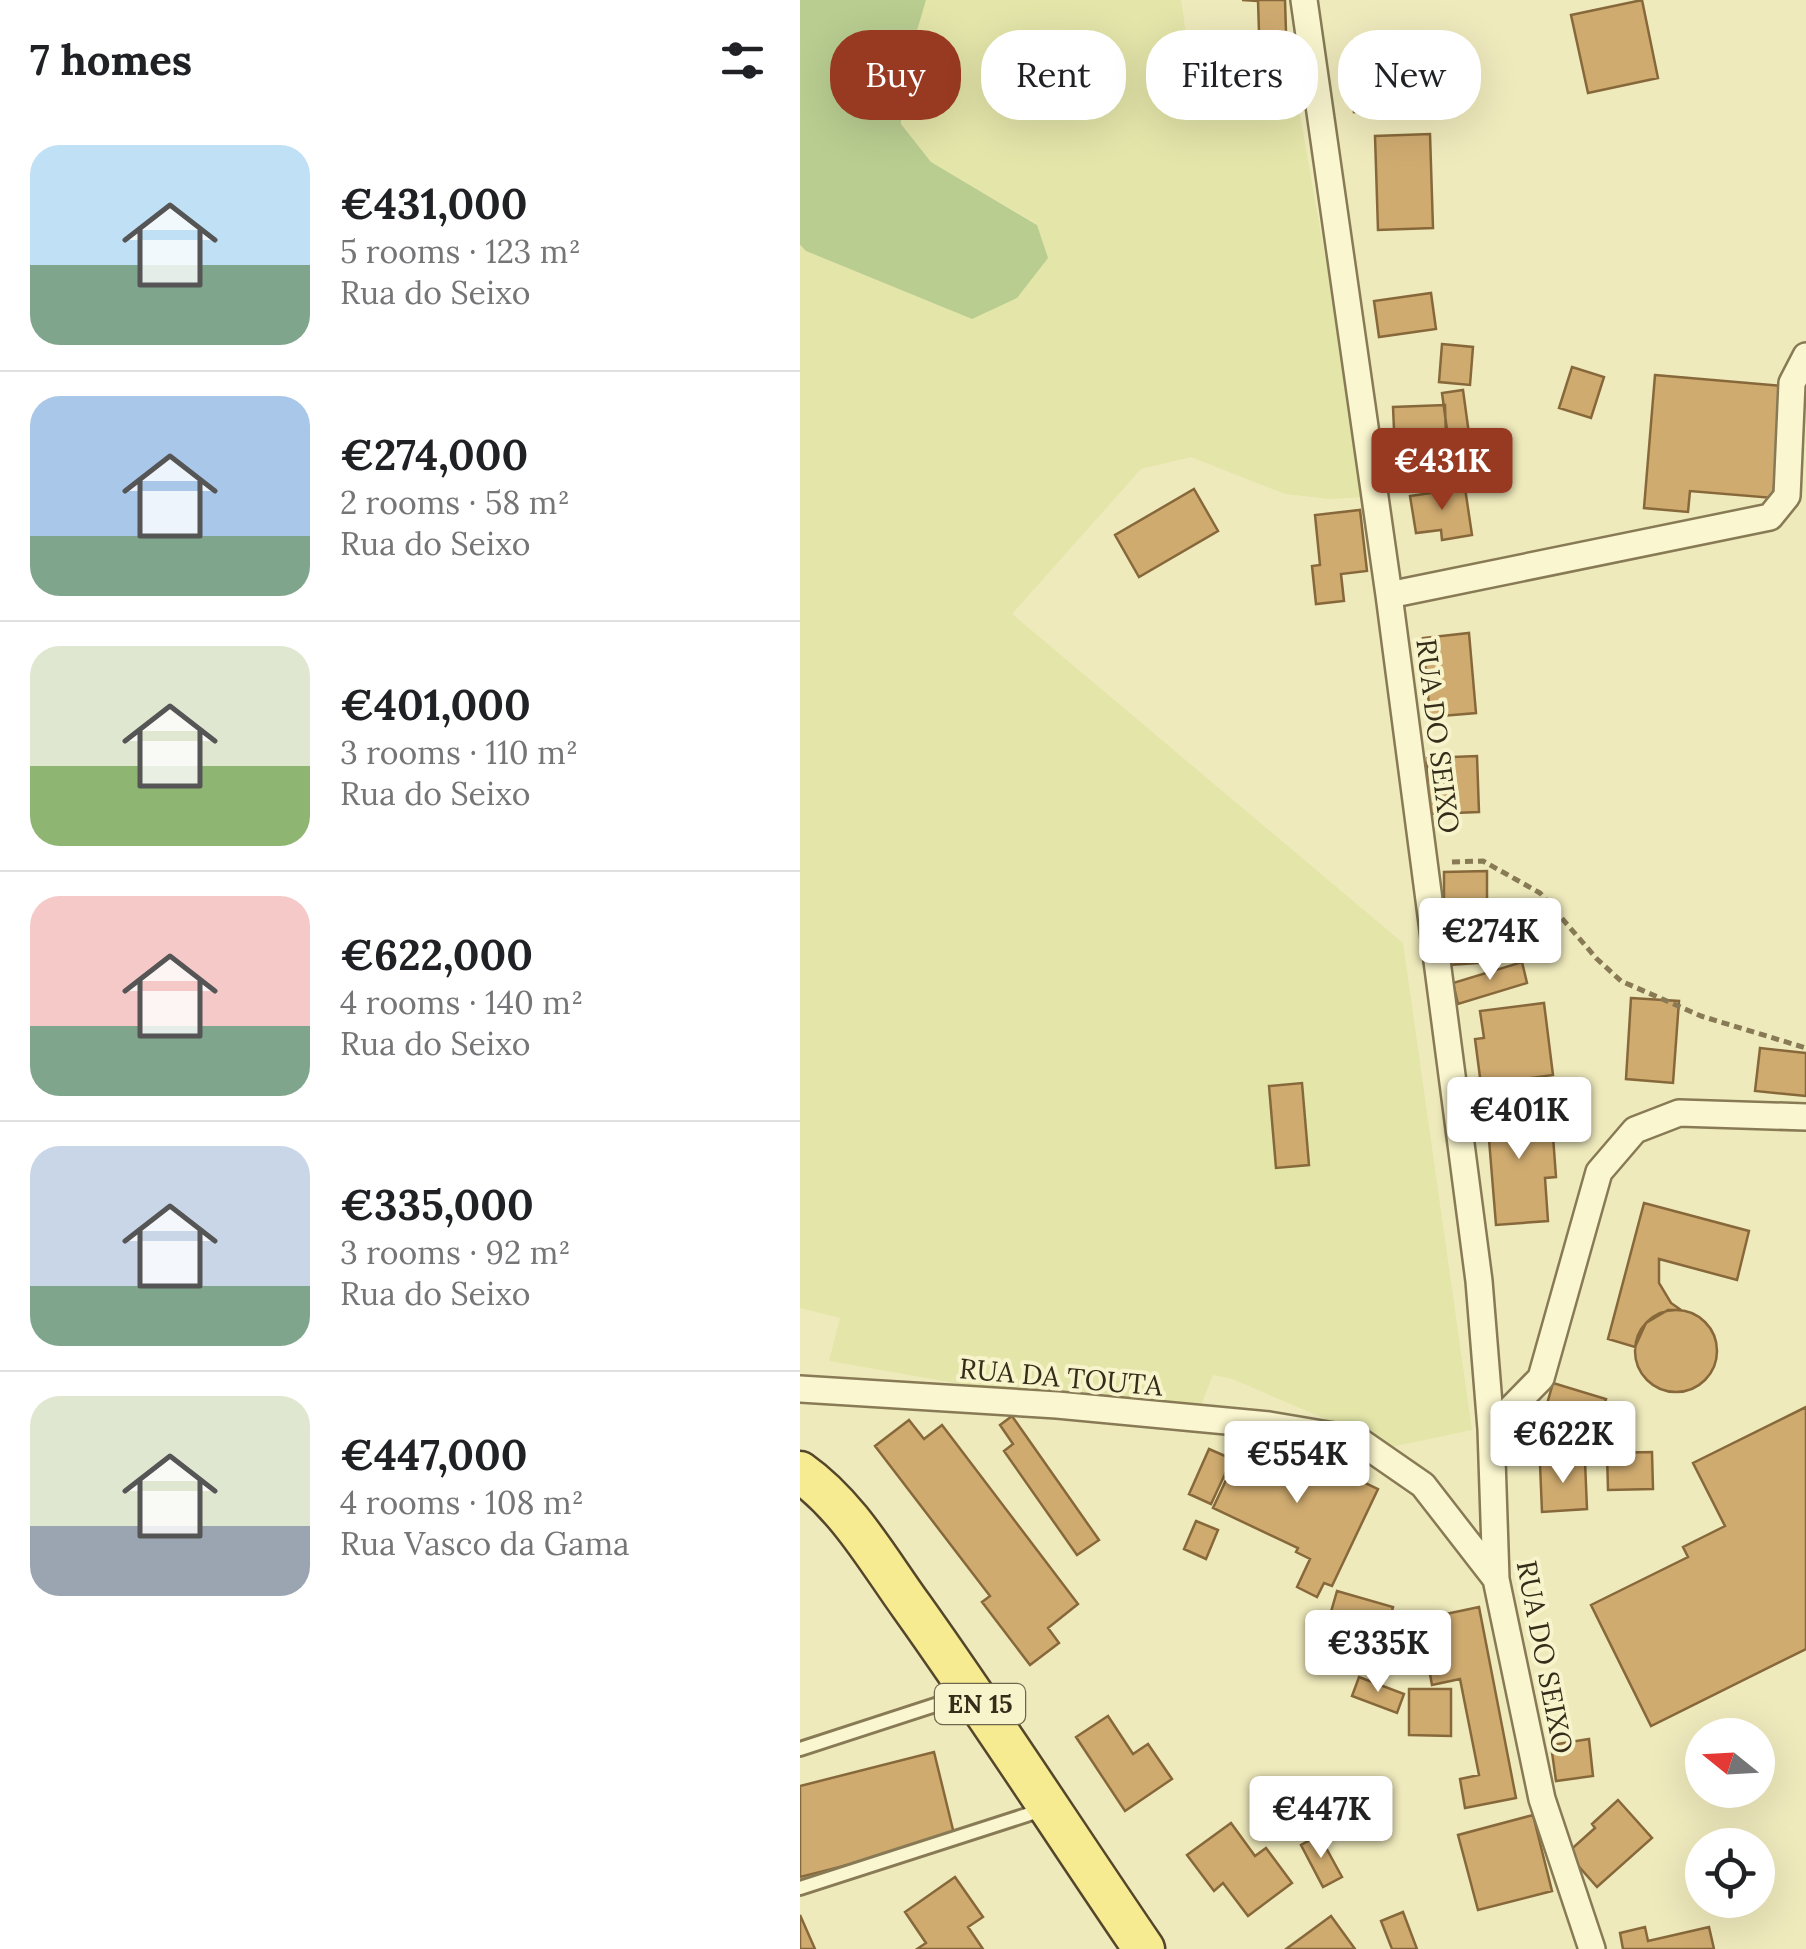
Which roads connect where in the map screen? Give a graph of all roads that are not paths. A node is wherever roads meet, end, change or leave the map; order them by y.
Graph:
1 (1304, 0) edge
2 (1806, 356) edge
3 (1389, 595) junction
4 (1806, 1118) edge
5 (800, 1389) edge
6 (1491, 1428) junction
7 (800, 1472) edge
8 (1496, 1579) junction
9 (973, 1692) junction
10 (800, 1749) edge
11 (1047, 1808) junction
12 (800, 1888) edge
13 (1144, 1949) edge
14 (1592, 1949) edge

1 - 3 street, RUA DO SEIXO
2 - 3 street
3 - 6 street, RUA DO SEIXO
4 - 6 street
5 - 8 street, RUA DA TOUTA
6 - 8 street, RUA DO SEIXO
7 - 9 main road, EN 15
8 - 14 street, RUA DO SEIXO
9 - 10 lane
9 - 11 main road, EN 15
11 - 12 lane
11 - 13 main road, EN 15

